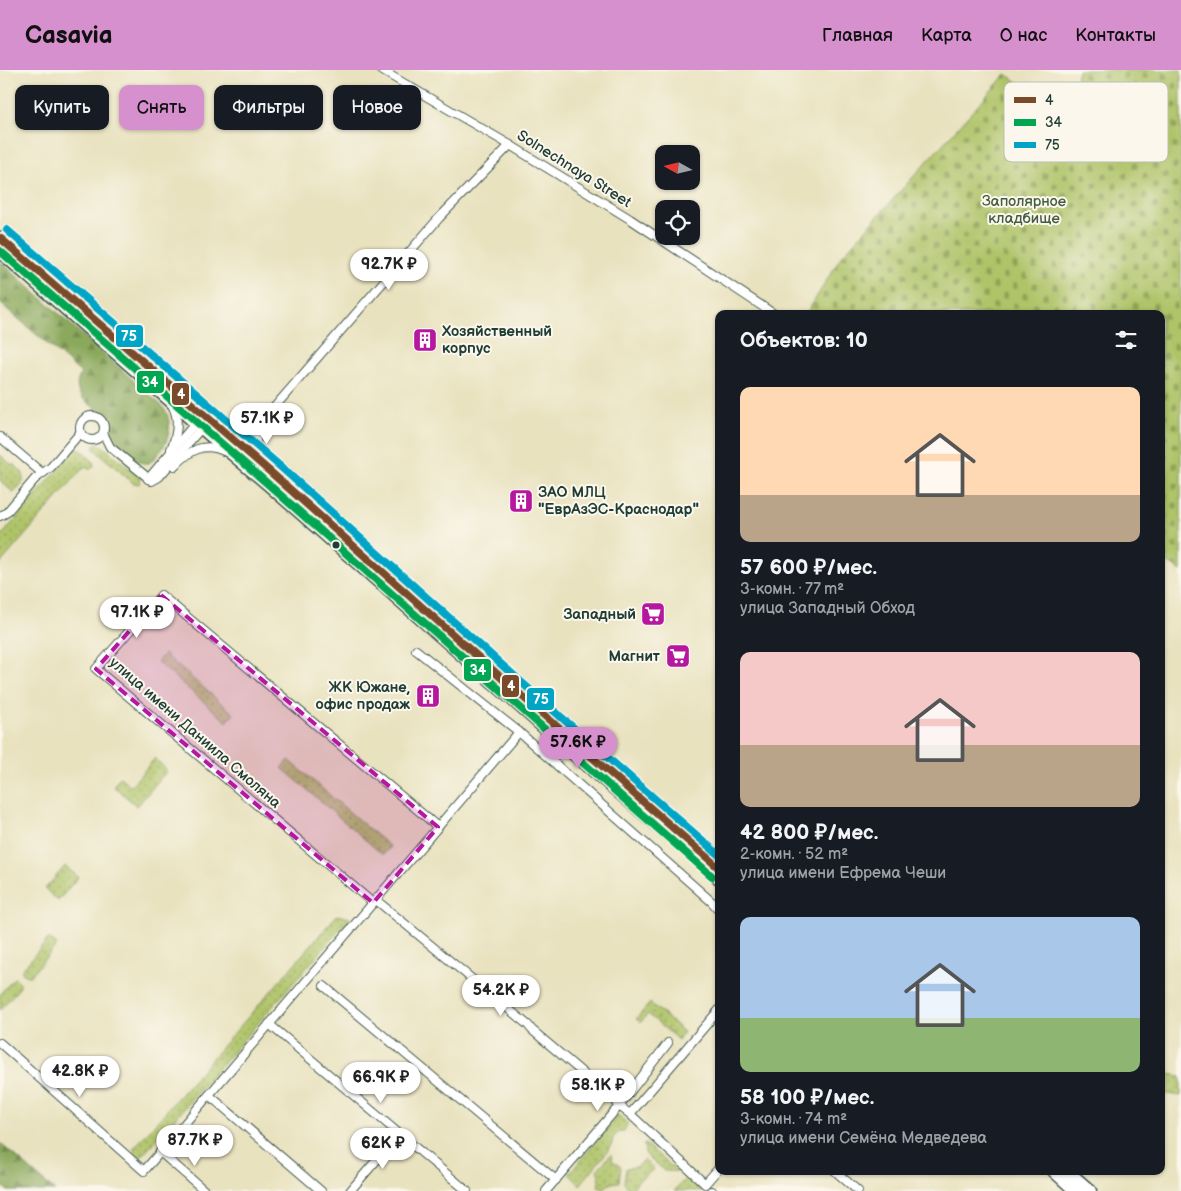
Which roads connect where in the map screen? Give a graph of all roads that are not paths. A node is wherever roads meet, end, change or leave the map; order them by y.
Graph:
1 (381, 70) edge
2 (510, 145) junction
3 (0, 238) edge
4 (0, 251) edge
5 (768, 310) edge
6 (160, 390) junction
7 (205, 422) junction
8 (257, 428) junction
9 (80, 433) junction
10 (103, 433) junction
11 (0, 437) edge
12 (169, 453) junction
13 (239, 454) junction
14 (264, 467) junction
15 (42, 473) junction
16 (159, 477) junction
17 (148, 479) junction
18 (0, 516) edge
19 (416, 650) dead end
20 (519, 732) junction
21 (438, 828) junction
22 (715, 873) edge
23 (715, 873) edge
24 (374, 901) junction
25 (715, 905) edge
26 (324, 986) dead end
27 (715, 1015) edge
28 (269, 1024) junction
29 (0, 1043) edge
30 (668, 1043) dead end
31 (209, 1095) junction
32 (619, 1106) junction
33 (630, 1114) junction
34 (399, 1134) junction
35 (160, 1152) junction
36 (715, 1173) edge
37 (840, 1175) edge
38 (1058, 1175) edge
39 (1072, 1175) edge
40 (556, 1180) junction
41 (205, 1191) edge
42 (321, 1191) edge
43 (350, 1191) edge
44 (467, 1191) edge
45 (546, 1191) edge
46 (858, 1191) edge
47 (1076, 1191) edge
48 (1090, 1191) edge

1 - 2 street, Solnechnaya Street
2 - 5 street, Solnechnaya Street
2 - 8 street
3 - 7 highway
4 - 6 highway
6 - 7 highway
6 - 12 street
7 - 8 street
7 - 12 street
7 - 13 highway
7 - 16 street
8 - 13 street
8 - 14 street
9 - 10 street
9 - 10 street
9 - 15 street
10 - 17 street
11 - 15 street
12 - 17 street
13 - 14 highway
13 - 16 street
13 - 22 highway
14 - 23 highway
15 - 18 street
16 - 17 street
19 - 20 street
20 - 21 street
20 - 25 street
21 - 24 street
21 - 24 street, улица имени Даниила Смоляна
24 - 28 street
24 - 32 street, улица имени Даниила Смоляна
26 - 40 street
27 - 33 street
28 - 31 street
28 - 34 street
29 - 35 street
30 - 32 street
31 - 35 street
31 - 42 street
32 - 33 street, улица имени Даниила Смоляна
32 - 40 street
33 - 36 street, улица имени Даниила Смоляна
34 - 43 street
34 - 44 street
35 - 41 street
37 - 46 street
38 - 47 highway
39 - 48 highway
40 - 45 street

